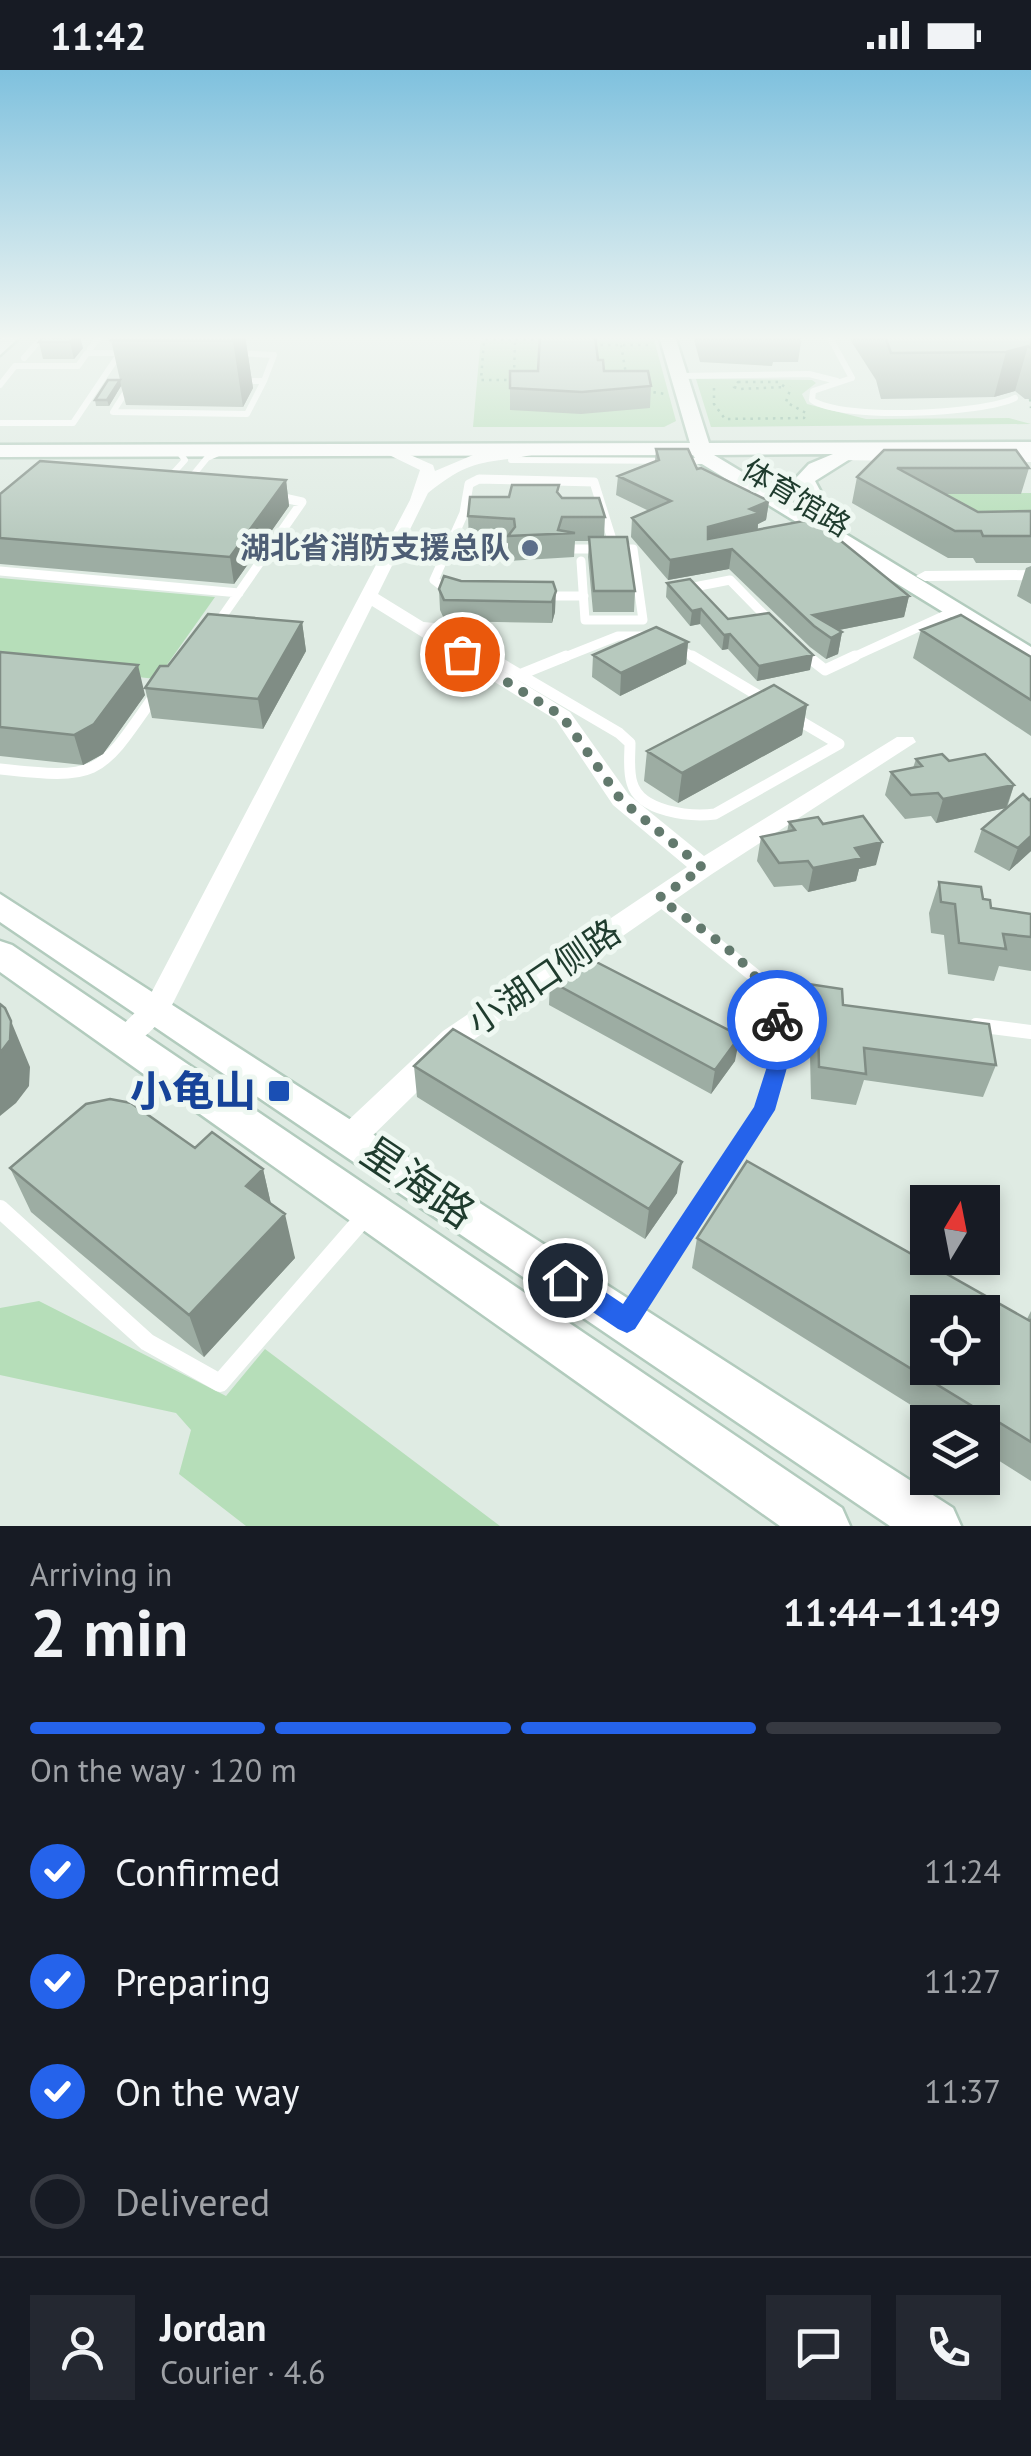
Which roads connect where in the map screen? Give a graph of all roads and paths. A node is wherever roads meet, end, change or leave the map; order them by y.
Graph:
1 (85, 404) edge
2 (118, 404) edge
3 (252, 404) edge
4 (686, 404) edge
5 (715, 404) edge
6 (790, 404) edge
7 (818, 404) edge
8 (1005, 404) edge
9 (0, 423) edge
10 (0, 443) edge
11 (1031, 445) edge
12 (871, 448) junction
13 (227, 450) junction
14 (390, 450) junction
15 (178, 451) junction
16 (0, 452) edge
17 (549, 453) junction
18 (512, 457) junction
19 (842, 457) junction
20 (1031, 458) edge
21 (701, 459) junction
22 (511, 478) junction
23 (552, 479) junction
24 (182, 488) junction
25 (200, 489) edge
26 (271, 495) edge
27 (418, 500) junction
28 (464, 513) junction
29 (478, 513) edge
30 (592, 514) edge
31 (606, 514) junction
32 (814, 523) junction
33 (448, 548) junction
34 (508, 548) edge
35 (564, 548) edge
36 (615, 549) junction
37 (580, 553) junction
38 (0, 571) edge
39 (925, 576) junction
40 (1031, 576) edge
41 (239, 593) junction
42 (462, 594) edge
43 (370, 596) junction
44 (532, 596) edge
45 (584, 596) junction
46 (705, 600) edge
47 (954, 611) junction
48 (768, 619) junction
49 (754, 621) edge
50 (417, 626) junction
51 (777, 628) edge
52 (209, 636) edge
53 (1031, 638) edge
54 (795, 648) edge
55 (1031, 658) edge
56 (520, 675) junction
57 (143, 685) edge
58 (905, 742) dead end
59 (0, 768) edge
60 (703, 868) junction
61 (659, 898) junction
62 (0, 906) edge
63 (0, 954) edge
64 (772, 998) junction
65 (790, 1001) dead end
66 (158, 1008) junction
67 (957, 1022) edge
68 (1031, 1032) edge
69 (122, 1038) junction
70 (350, 1136) junction
71 (0, 1209) edge
72 (370, 1211) junction
73 (627, 1320) junction
74 (824, 1526) edge
75 (935, 1526) edge

1 - 9 lane
2 - 3 lane
4 - 21 main road
5 - 6 path
7 - 8 lane
10 - 21 main road
11 - 12 main road
11 - 21 main road
12 - 19 main road
12 - 21 main road
13 - 14 main road
13 - 15 main road
13 - 24 lane
14 - 17 main road
14 - 27 street
15 - 16 main road
15 - 24 lane
17 - 18 street
17 - 21 main road
17 - 23 lane
18 - 22 lane
18 - 27 street
19 - 20 street
19 - 32 main road
21 - 32 main road, 体育馆路
22 - 23 lane
22 - 28 lane
23 - 31 lane
24 - 25 lane
26 - 41 lane
27 - 43 street
28 - 29 lane
28 - 33 lane
30 - 31 lane
31 - 36 lane
32 - 39 main road, 体育馆路
32 - 47 main road, 体育馆路
33 - 34 lane
33 - 42 lane
35 - 37 lane
36 - 37 lane
36 - 45 lane
37 - 45 lane
38 - 41 lane
39 - 40 street
39 - 53 main road, 体育馆路
41 - 52 lane
43 - 50 street
43 - 66 street
44 - 45 lane
46 - 48 lane
47 - 54 lane
47 - 55 main road, 体育馆路
48 - 49 lane
48 - 51 lane
50 - 56 lane
50 - 60 street
56 - 56 lane
57 - 59 lane
58 - 60 street, 小湖口侧路
60 - 61 street, 小湖口侧路
61 - 64 lane
61 - 70 street, 小湖口侧路
62 - 66 main road, 星海路
63 - 69 main road, 星海路
64 - 65 lane
64 - 73 lane
66 - 69 street
66 - 70 main road, 星海路
67 - 68 lane
69 - 72 main road, 星海路
70 - 73 main road, 星海路
71 - 72 lane
72 - 74 main road, 星海路
73 - 75 main road, 星海路

